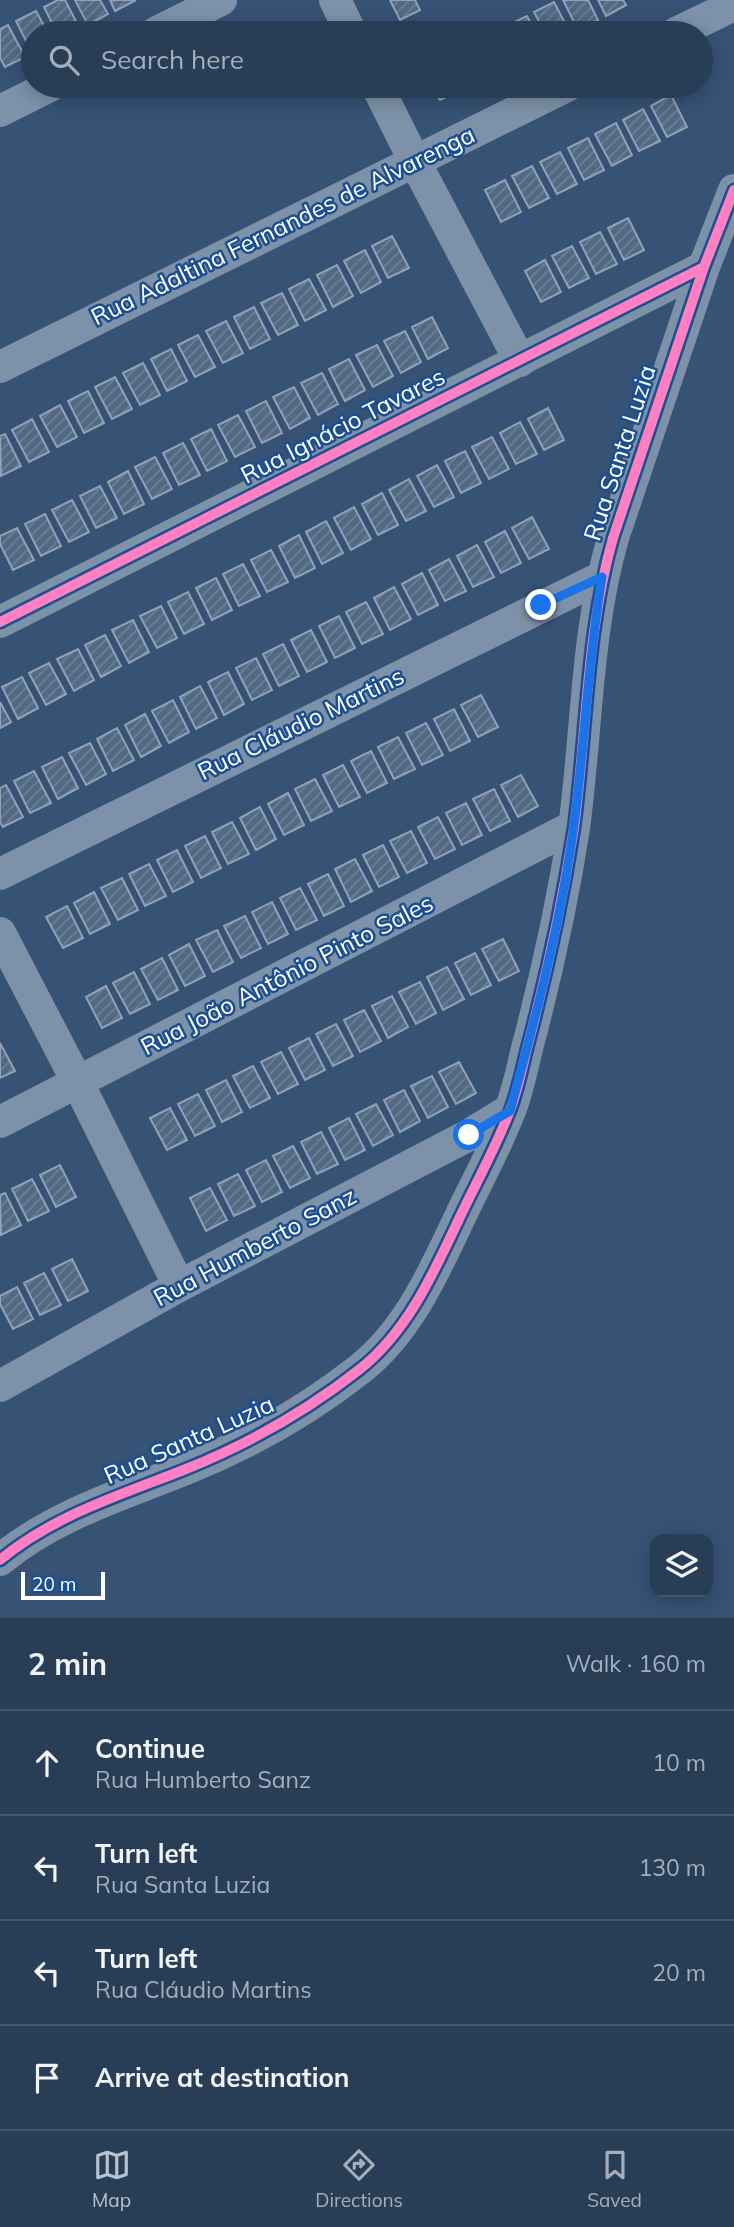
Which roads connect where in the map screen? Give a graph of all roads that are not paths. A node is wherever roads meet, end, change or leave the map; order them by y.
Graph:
1 (221, 0) edge
2 (335, 0) edge
3 (734, 5) edge
4 (179, 21) edge
5 (345, 21) edge
6 (701, 21) edge
7 (26, 98) edge
8 (383, 98) edge
9 (543, 98) edge
10 (0, 111) edge
11 (414, 160) junction
12 (734, 190) edge
13 (704, 267) junction
14 (520, 361) junction
15 (0, 367) edge
16 (602, 577) junction
17 (0, 622) edge
18 (574, 826) junction
19 (0, 874) edge
20 (0, 933) edge
21 (78, 1083) junction
22 (510, 1111) junction
23 (0, 1122) edge
24 (179, 1286) junction
25 (0, 1386) edge
26 (0, 1560) edge

1 - 4 street
2 - 5 street
3 - 6 street
7 - 10 street
8 - 11 street
9 - 11 street, Rua Adaltina Fernandes de Alvarenga
11 - 14 street
11 - 15 street, Rua Adaltina Fernandes de Alvarenga
12 - 13 street, Rua Santa Luzia
13 - 14 street, Rua Ignácio Tavares
13 - 16 street, Rua Santa Luzia
14 - 17 street, Rua Ignácio Tavares
16 - 18 street, Rua Santa Luzia
16 - 19 street, Rua Cláudio Martins
18 - 21 street, Rua João Antônio Pinto Sales
18 - 22 street, Rua Santa Luzia
20 - 21 street
21 - 23 street, Rua João Antônio Pinto Sales
21 - 24 street
22 - 24 street, Rua Humberto Sanz
22 - 26 street, Rua Santa Luzia
24 - 25 street, Rua Humberto Sanz

